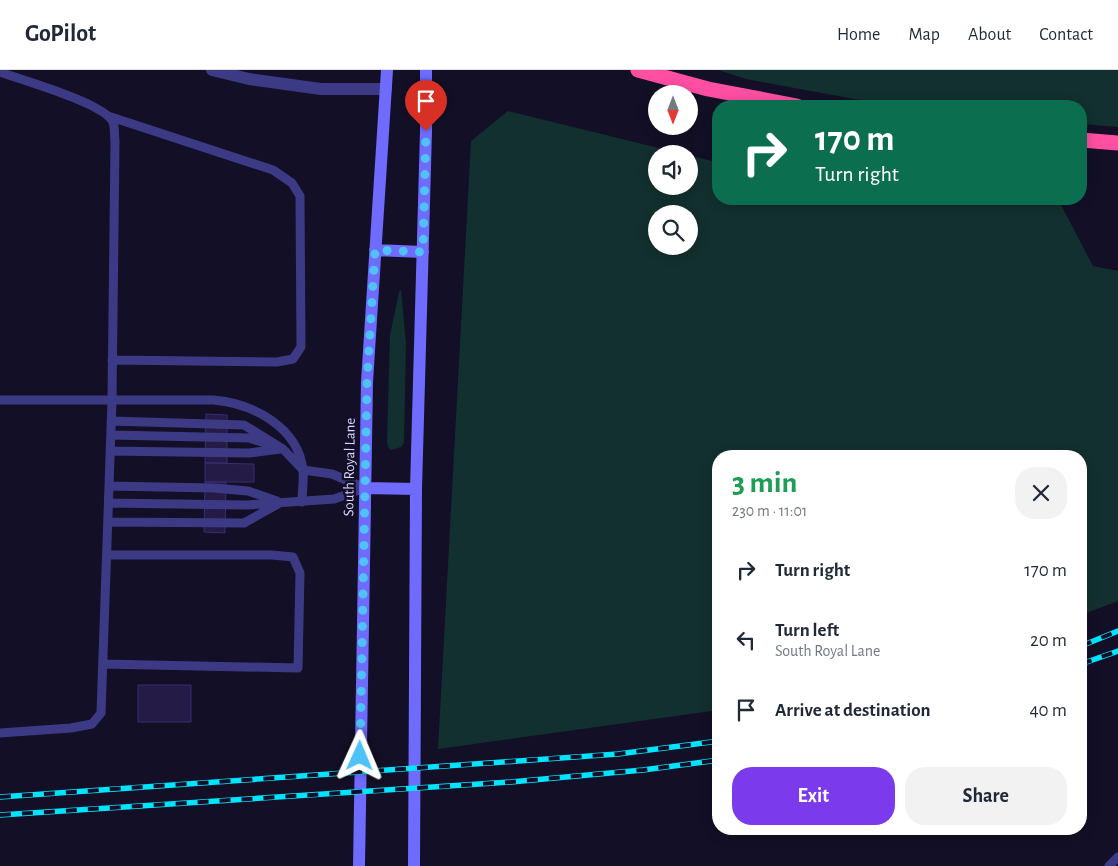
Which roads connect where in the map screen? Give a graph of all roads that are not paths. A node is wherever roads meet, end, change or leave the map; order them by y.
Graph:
1 (212, 70) edge
2 (387, 70) edge
3 (426, 70) edge
4 (638, 70) edge
5 (0, 72) edge
6 (386, 90) junction
7 (766, 100) edge
8 (108, 116) junction
9 (1087, 140) edge
10 (1118, 143) edge
11 (375, 250) junction
12 (423, 252) junction
13 (112, 360) junction
14 (0, 400) edge
15 (112, 401) junction
16 (111, 421) junction
17 (111, 435) junction
18 (283, 449) junction
19 (110, 451) junction
20 (303, 470) junction
21 (109, 486) junction
22 (364, 488) junction
23 (416, 489) junction
24 (281, 502) junction
25 (302, 502) junction
26 (109, 503) junction
27 (108, 522) junction
28 (107, 555) junction
29 (104, 664) junction
30 (0, 732) edge
31 (1118, 857) edge
32 (359, 866) edge
33 (414, 866) edge
34 (1108, 866) edge

1 - 6 street
2 - 6 main road, South Royal Lane
3 - 12 main road
4 - 7 highway
5 - 8 lane
6 - 11 main road, South Royal Lane
8 - 13 lane
8 - 13 lane
9 - 10 highway
11 - 12 main road
11 - 22 main road, South Royal Lane
12 - 23 main road
13 - 15 lane
14 - 15 lane
15 - 16 lane
15 - 20 lane
16 - 17 lane
16 - 18 lane
17 - 18 lane
17 - 19 lane
18 - 19 lane
18 - 20 lane
19 - 21 lane
20 - 22 lane
20 - 25 lane
21 - 24 lane
21 - 26 lane
22 - 23 main road
22 - 25 lane
22 - 32 main road, South Royal Lane
23 - 33 main road
24 - 25 lane
24 - 26 lane
24 - 27 lane
26 - 27 lane
27 - 28 lane
28 - 29 lane
28 - 29 lane
29 - 30 lane
31 - 34 lane

